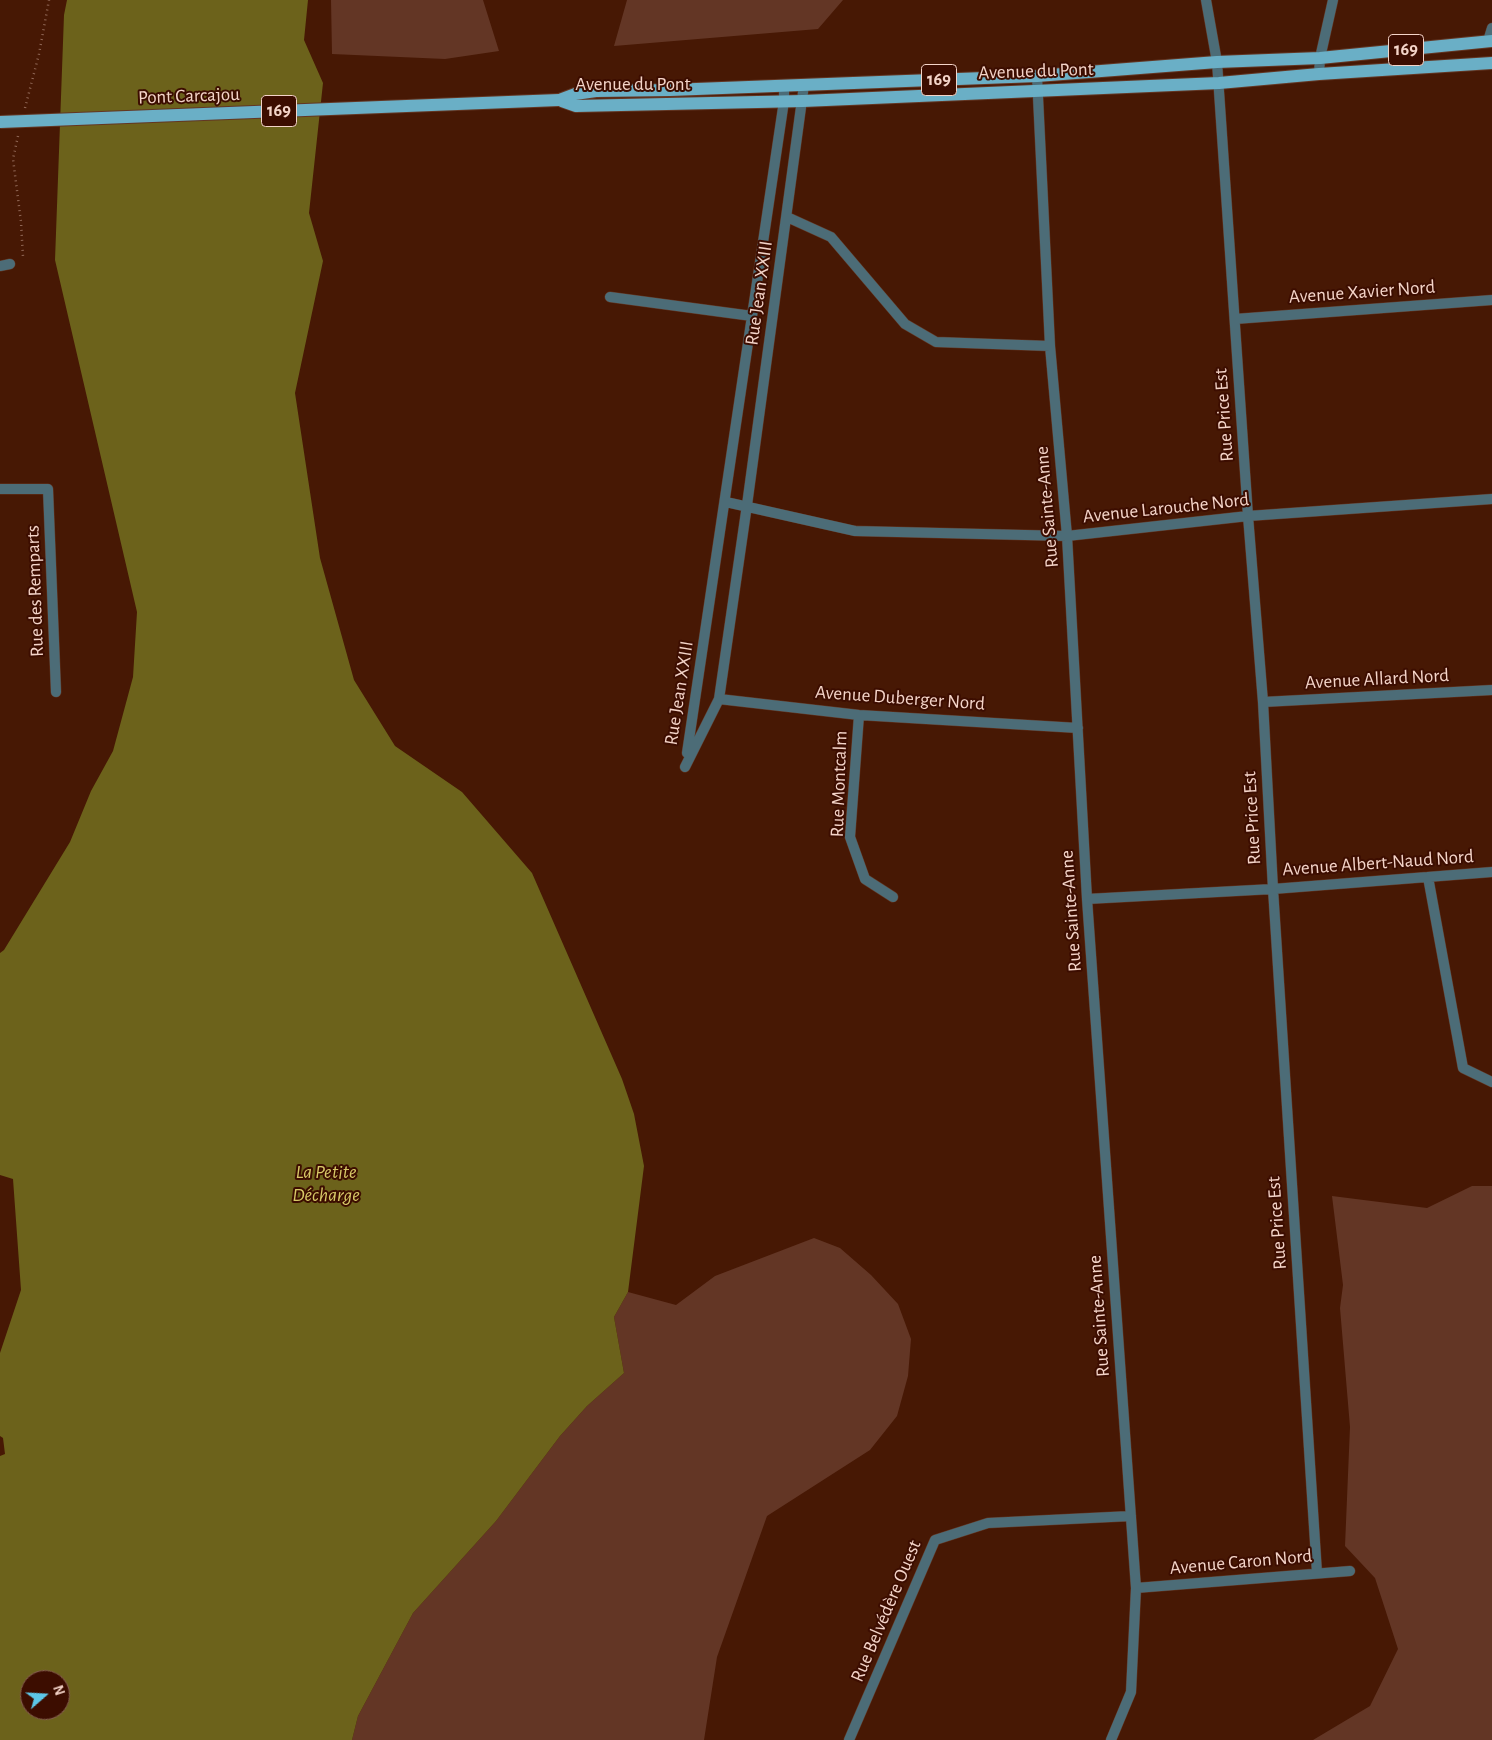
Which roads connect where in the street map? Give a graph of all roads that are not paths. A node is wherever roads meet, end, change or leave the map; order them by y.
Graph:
1 (1206, 0) edge
2 (1333, 0) edge
3 (1492, 28) edge
4 (1490, 41) edge
5 (1320, 58) junction
6 (1217, 62) junction
7 (1492, 63) edge
8 (1319, 74) junction
9 (1037, 76) junction
10 (1218, 83) junction
11 (804, 84) junction
12 (784, 85) junction
13 (1038, 90) junction
14 (559, 100) junction
15 (784, 101) junction
16 (803, 101) junction
17 (0, 122) edge
18 (787, 217) junction
19 (610, 297) dead end
20 (1492, 300) edge
21 (752, 316) junction
22 (1235, 319) junction
23 (1050, 346) junction
24 (0, 489) edge
25 (1492, 499) edge
26 (726, 502) junction
27 (747, 505) junction
28 (1248, 516) junction
29 (1068, 536) junction
30 (1492, 690) edge
31 (56, 692) dead end
32 (718, 699) junction
33 (1263, 702) junction
34 (859, 715) junction
35 (1078, 728) junction
36 (1492, 872) edge
37 (1428, 877) junction
38 (1273, 889) junction
39 (893, 897) dead end
40 (1087, 898) junction
41 (1492, 1082) edge
42 (1131, 1516) junction
43 (1350, 1571) dead end
44 (1316, 1573) junction
45 (1136, 1588) junction
46 (849, 1740) edge
47 (1111, 1740) edge

1 - 6 street, Rue Price Est
2 - 5 street
3 - 4 street
4 - 5 main road, Avenue du Pont / 169
5 - 6 main road, Avenue du Pont / 169
5 - 8 street
6 - 9 main road, Avenue du Pont / 169
6 - 10 street, Rue Price Est
7 - 8 main road, Avenue du Pont
8 - 10 main road, Avenue du Pont
9 - 11 main road, Avenue du Pont / 169
9 - 13 street, Rue Sainte-Anne
10 - 13 main road, Avenue du Pont
10 - 22 street, Rue Price Est
11 - 12 main road, Avenue du Pont / 169
11 - 16 street, Rue Jean XXIII
12 - 14 main road, Avenue du Pont / 169
12 - 15 street, Rue Jean XXIII
13 - 16 main road, Avenue du Pont
13 - 23 street, Rue Sainte-Anne
14 - 15 main road, Avenue du Pont
14 - 17 main road, Pont Carcajou / 169, bridge
15 - 16 main road, Avenue du Pont
15 - 21 street, Rue Jean XXIII
16 - 18 street, Rue Jean XXIII
18 - 23 street
18 - 27 street, Rue Jean XXIII
19 - 21 street
20 - 22 street, Avenue Xavier Nord
21 - 26 street, Rue Jean XXIII
22 - 28 street, Rue Price Est
23 - 29 street, Rue Sainte-Anne
24 - 31 street, Rue des Remparts
25 - 28 street, Avenue Larouche Nord
26 - 27 street, Avenue Larouche Nord
26 - 32 street, Rue Jean XXIII
27 - 29 street, Avenue Larouche Nord
27 - 32 street, Rue Jean XXIII
28 - 29 street, Avenue Larouche Nord
28 - 33 street, Rue Price Est
29 - 35 street, Rue Sainte-Anne
30 - 33 street, Avenue Allard Nord
32 - 34 street, Avenue Duberger Nord
33 - 38 street, Rue Price Est
34 - 35 street, Avenue Duberger Nord
34 - 39 street, Rue Montcalm
35 - 40 street, Rue Sainte-Anne
36 - 37 street, Avenue Albert-Naud Nord
37 - 38 street, Avenue Albert-Naud Nord
37 - 41 street
38 - 40 street, Avenue Albert-Naud Nord
38 - 44 street, Rue Price Est
40 - 42 street, Rue Sainte-Anne
42 - 45 street, Rue Sainte-Anne
42 - 46 street, Rue Belvédère Ouest
43 - 44 street, Avenue Caron Nord
44 - 45 street, Avenue Caron Nord
45 - 47 street, Rue Sainte-Anne

